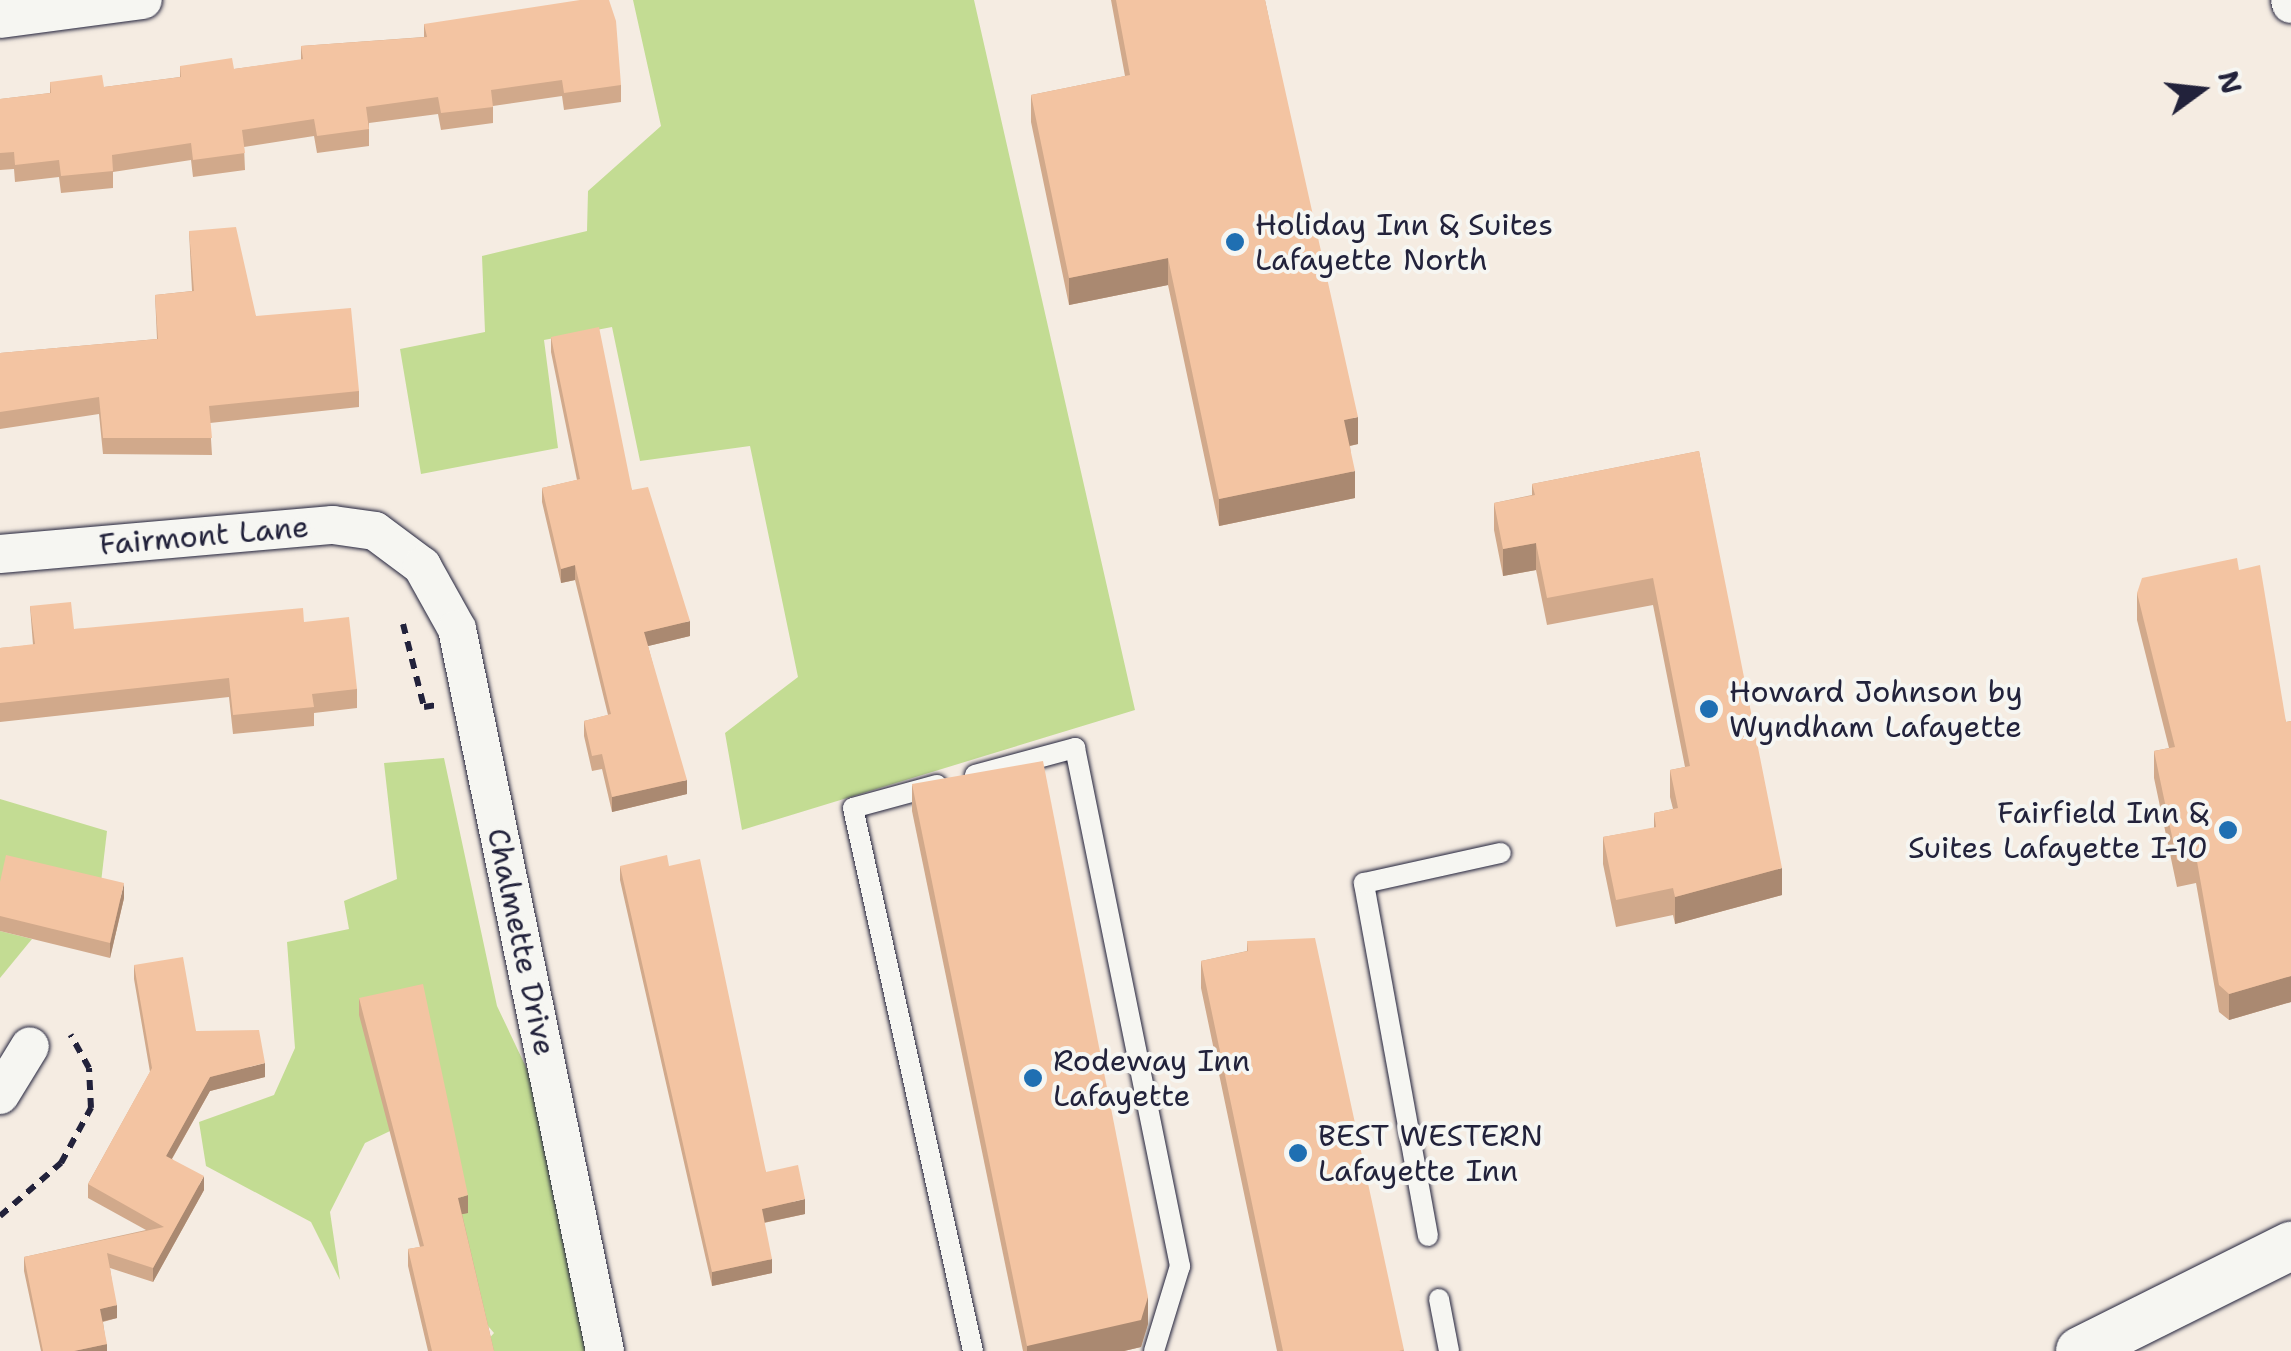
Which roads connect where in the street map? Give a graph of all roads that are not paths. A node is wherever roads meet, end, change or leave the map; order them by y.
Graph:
1 (144, 0) edge
2 (57, 7) edge
3 (0, 18) edge
4 (403, 549) joint
5 (0, 554) edge
6 (1501, 853) dead end
7 (30, 1046) dead end
8 (0, 1095) edge
9 (1428, 1236) dead end
10 (2291, 1246) edge
11 (1440, 1299) dead end
12 (605, 1351) edge
13 (973, 1351) edge
14 (1154, 1351) edge
15 (1448, 1351) edge
16 (2080, 1351) edge

1 - 2 street
2 - 3 street
4 - 5 street, Fairmont Lane
4 - 12 street, Chalmette Drive
6 - 9 lane
7 - 8 street
10 - 16 street
11 - 15 lane
13 - 14 lane

